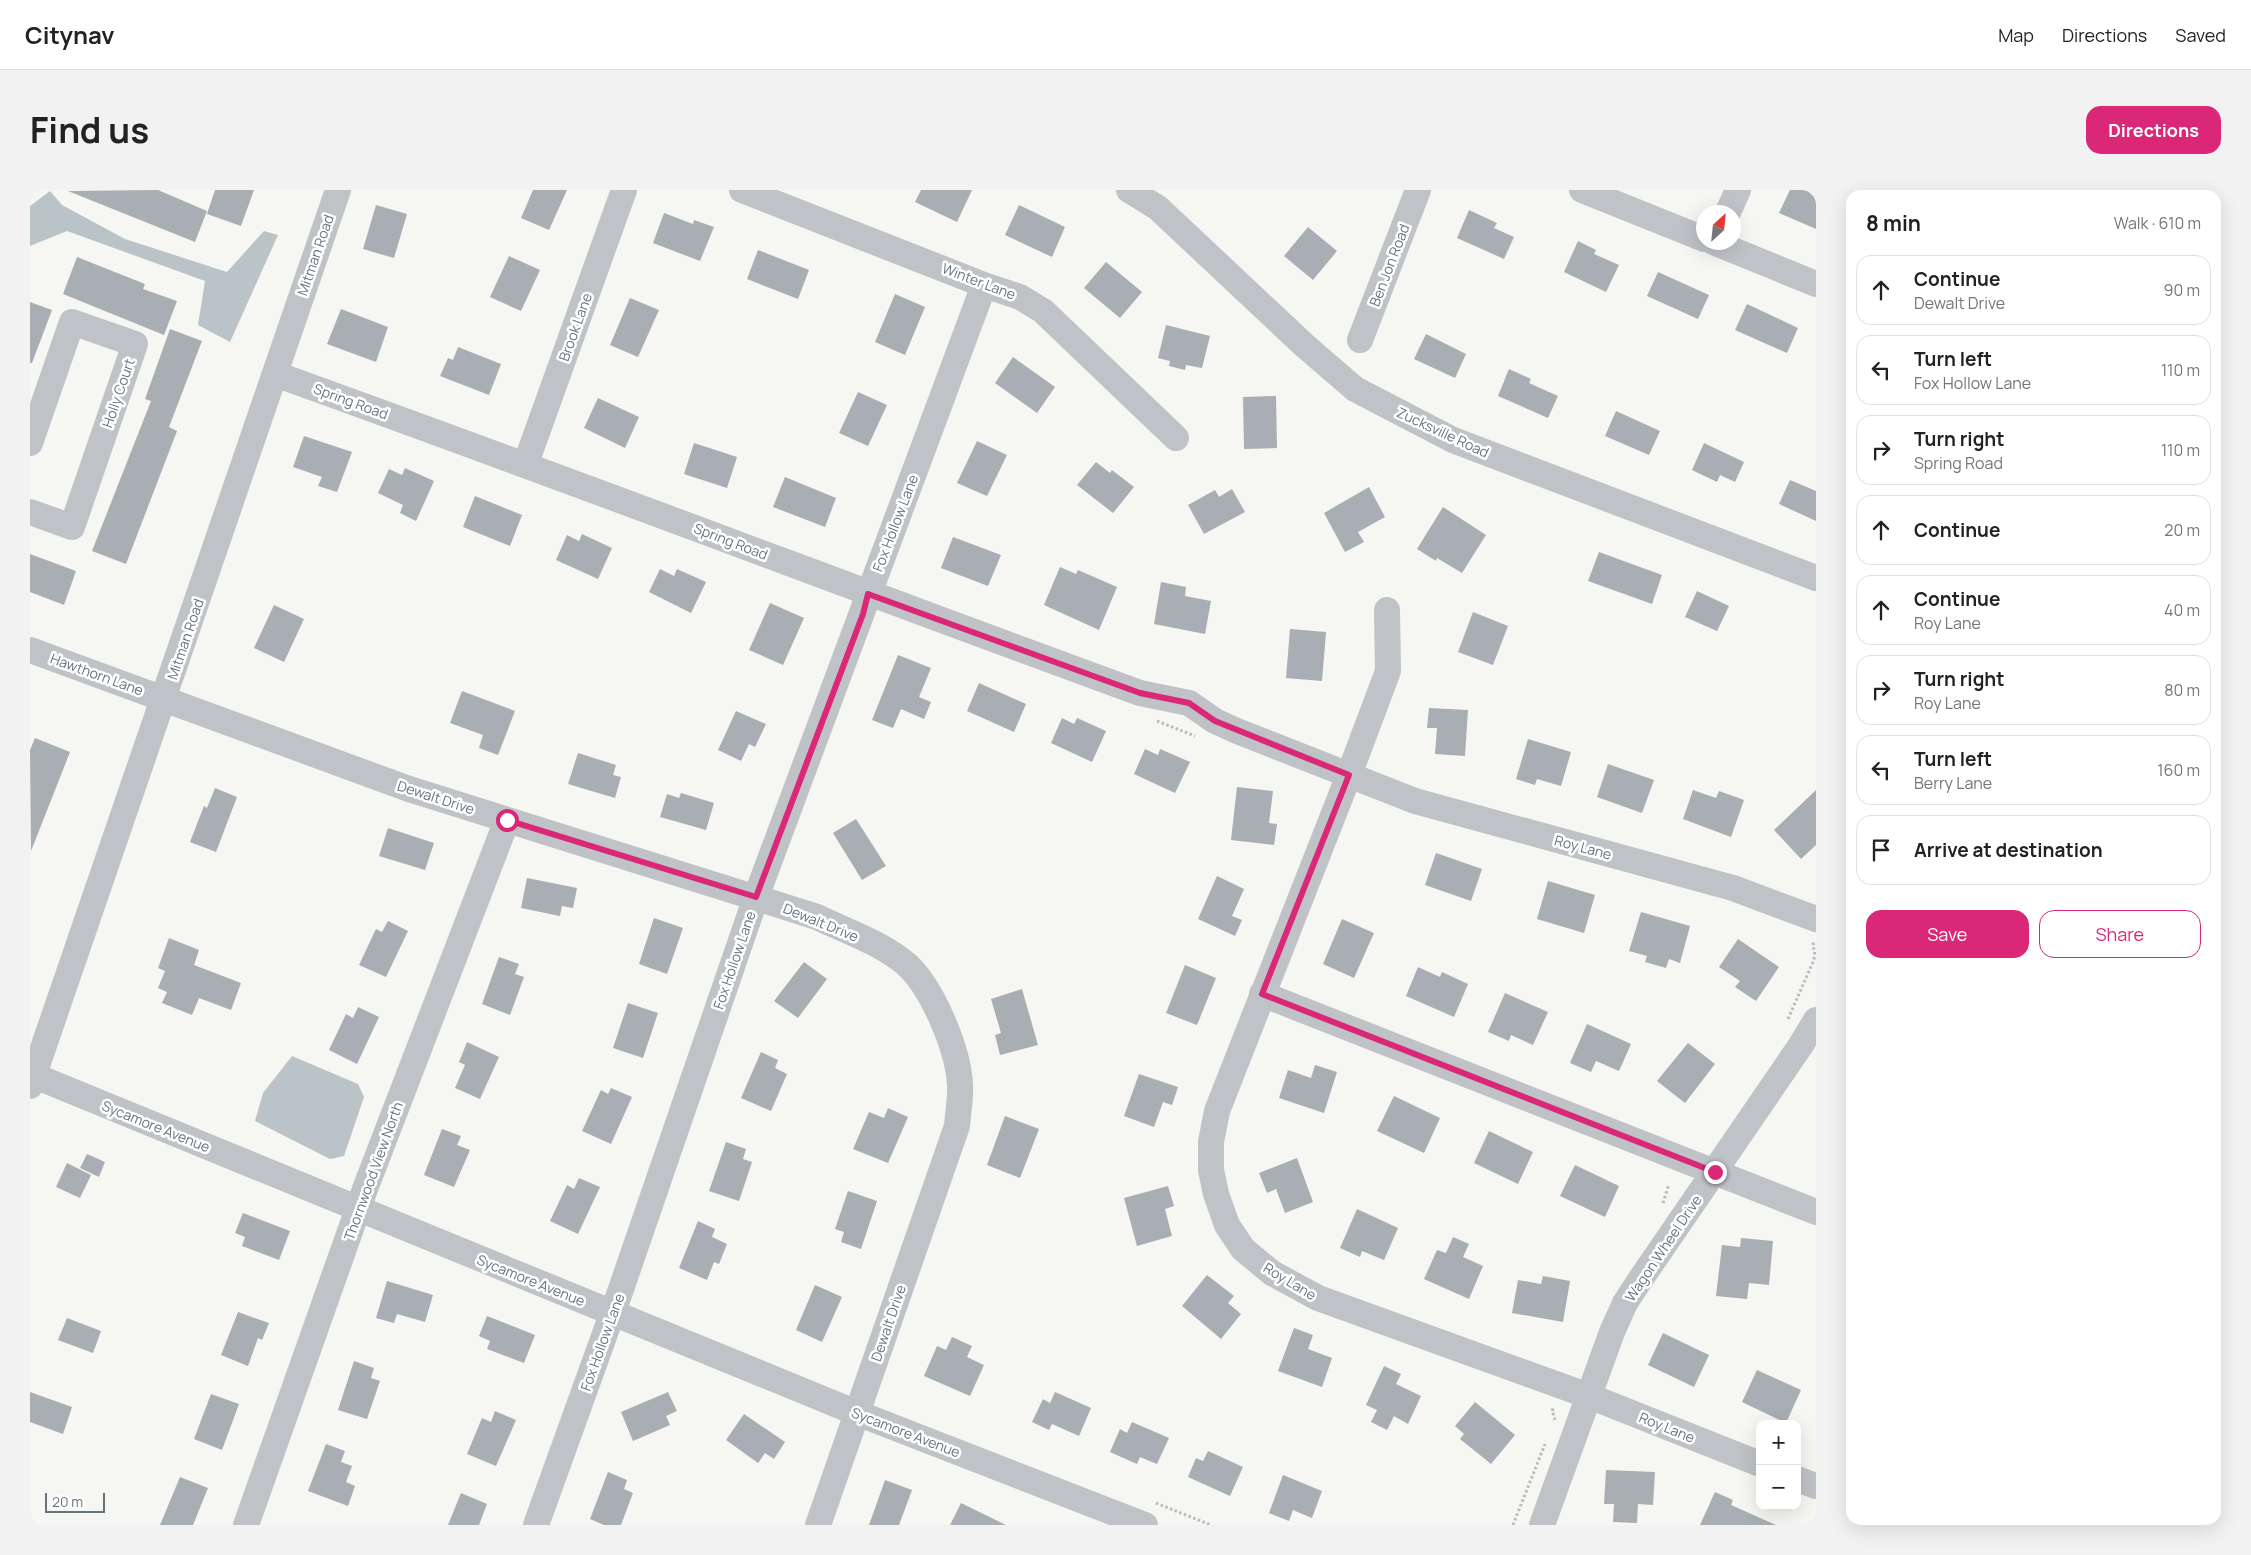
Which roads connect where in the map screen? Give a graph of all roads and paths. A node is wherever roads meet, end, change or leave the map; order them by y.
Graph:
1 (338, 190) edge
2 (624, 190) edge
3 (742, 190) edge
4 (1129, 190) edge
5 (1418, 190) edge
6 (1582, 190) edge
7 (1738, 190) edge
8 (1731, 205) edge
9 (1696, 236) edge
10 (1732, 250) edge
11 (1816, 284) edge
12 (984, 285) junction
13 (1360, 340) dead end
14 (275, 374) junction
15 (1176, 438) dead end
16 (30, 443) edge
17 (526, 463) junction
18 (30, 512) edge
19 (1816, 578) edge
20 (868, 594) junction
21 (1387, 610) dead end
22 (30, 650) edge
23 (164, 699) junction
24 (1189, 703) joint
25 (1156, 721) dead end
26 (1197, 737) dead end
27 (1349, 775) junction
28 (507, 820) junction
29 (756, 897) junction
30 (1816, 919) edge
31 (1816, 943) edge
32 (1262, 994) junction
33 (1816, 1020) edge
34 (1787, 1021) dead end
35 (31, 1079) edge
36 (1715, 1172) junction
37 (358, 1210) junction
38 (1816, 1212) edge
39 (612, 1314) junction
40 (1589, 1396) junction
41 (1556, 1409) dead end
42 (857, 1413) junction
43 (1555, 1421) dead end
44 (1548, 1438) dead end
45 (1756, 1462) edge
46 (1801, 1480) edge
47 (1816, 1486) edge
48 (246, 1525) edge
49 (536, 1525) edge
50 (818, 1525) edge
51 (1145, 1525) edge
52 (1513, 1525) edge
53 (1542, 1525) edge

1 - 14 street, Mitman Road
2 - 17 street, Brook Lane
3 - 12 street, Winter Lane
4 - 19 street, Zucksville Road
5 - 13 street, Ben Jon Road
6 - 9 street
7 - 8 street
10 - 11 street
12 - 15 street, Winter Lane
12 - 20 street, Fox Hollow Lane
14 - 17 street, Spring Road
14 - 23 street, Mitman Road
16 - 18 street, Holly Court
17 - 20 street, Spring Road
20 - 24 street, Spring Road
20 - 29 street, Fox Hollow Lane
21 - 27 street
22 - 23 street, Hawthorn Lane
23 - 28 street, Dewalt Drive
23 - 35 street, Mitman Road
24 - 27 street, Roy Lane
25 - 26 path
27 - 30 street, Roy Lane
27 - 32 street, Roy Lane
28 - 29 street, Dewalt Drive
28 - 37 street, Thornwood View North
29 - 39 street, Fox Hollow Lane
29 - 42 street, Dewalt Drive
31 - 34 path
32 - 36 street
32 - 40 street, Roy Lane
33 - 36 street, Wagon Wheel Drive
35 - 37 street, Sycamore Avenue
36 - 38 street
36 - 40 street, Wagon Wheel Drive
37 - 39 street, Sycamore Avenue
37 - 48 street, Thornwood View North
39 - 42 street, Sycamore Avenue
39 - 49 street, Fox Hollow Lane
40 - 45 street, Roy Lane
40 - 53 street, Wagon Wheel Drive
41 - 43 path
42 - 50 street, Dewalt Drive
42 - 51 street, Sycamore Avenue
44 - 52 path
46 - 47 street

